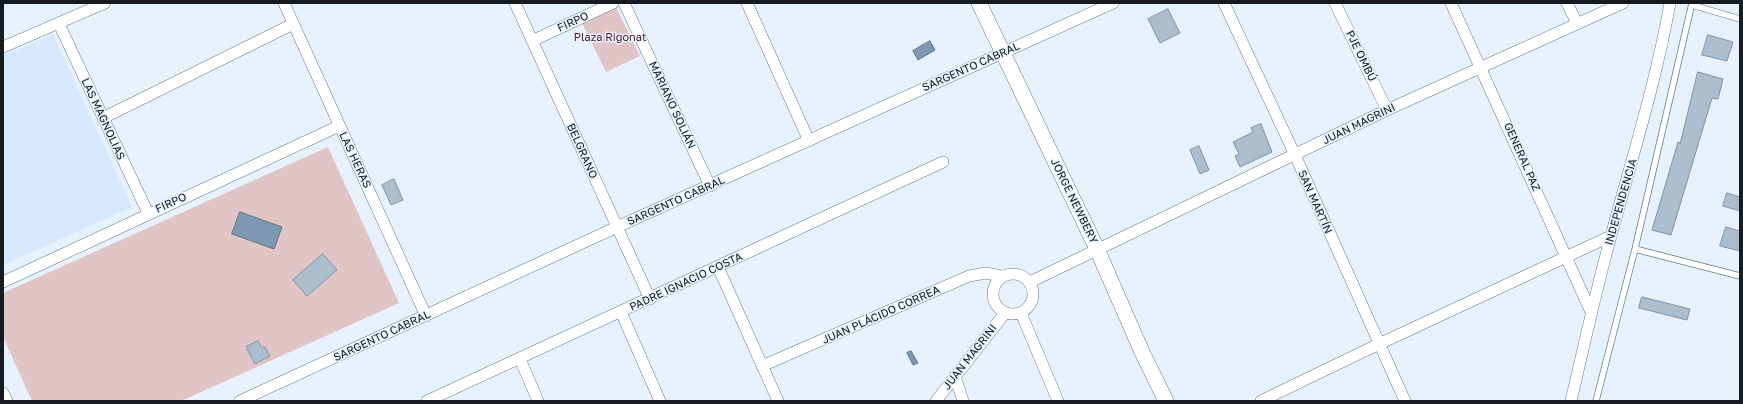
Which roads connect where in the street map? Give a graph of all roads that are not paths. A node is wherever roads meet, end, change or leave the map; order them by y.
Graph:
1 (105, 3) edge
2 (284, 3) edge
3 (515, 3) edge
4 (613, 3) edge
5 (624, 3) edge
6 (747, 3) edge
7 (979, 3) edge
8 (1113, 3) edge
9 (1224, 3) edge
10 (1335, 3) edge
11 (1451, 3) edge
12 (1567, 3) edge
13 (1623, 3) edge
14 (1670, 3) edge
15 (1692, 4) edge
16 (1740, 19) edge
17 (1577, 23) junction
18 (59, 24) junction
19 (293, 24) junction
20 (532, 41) junction
21 (3, 47) edge
22 (1002, 53) junction
23 (1482, 68) junction
24 (1387, 110) junction
25 (103, 118) junction
26 (339, 126) junction
27 (809, 141) junction
28 (1295, 155) junction
29 (943, 162) dead end
30 (710, 186) junction
31 (148, 213) junction
32 (617, 227) junction
33 (1611, 236) junction
34 (1097, 249) junction
35 (1635, 249) junction
36 (1567, 257) junction
37 (718, 267) junction
38 (1001, 276) junction
39 (1740, 276) edge
40 (3, 282) edge
41 (1030, 282) junction
42 (650, 299) junction
43 (621, 312) junction
44 (1591, 312) junction
45 (1005, 313) junction
46 (1021, 313) junction
47 (426, 316) junction
48 (1379, 344) junction
49 (520, 359) junction
50 (762, 366) junction
51 (955, 376) junction
52 (3, 393) edge
53 (7, 401) edge
54 (240, 401) edge
55 (427, 401) edge
56 (538, 401) edge
57 (660, 401) edge
58 (778, 401) edge
59 (936, 401) edge
60 (963, 401) edge
61 (1058, 401) edge
62 (1166, 401) edge
63 (1261, 401) edge
64 (1405, 401) edge
65 (1571, 401) edge
66 (1596, 401) edge

1 - 18 street
2 - 19 street, LAS HERAS
3 - 20 street, BELGRANO
4 - 20 street, FIRPO
5 - 30 street, MARIANO SOLIÁN
6 - 27 street
7 - 22 main road, JORGE NEWBERY
8 - 22 street, SARGENTO CABRAL
9 - 28 street, SAN MARTÍN
10 - 24 street, PJE OMBÚ
11 - 23 street, GENERAL PAZ
12 - 17 street
13 - 17 street, JUAN MAGRINI
14 - 33 street, INDEPENDENCIA
15 - 16 lane
15 - 35 lane
17 - 23 street, JUAN MAGRINI
18 - 21 street
18 - 25 street, LAS MAGNOLIAS
19 - 25 street
19 - 26 street, LAS HERAS
20 - 32 street, BELGRANO
22 - 27 street, SARGENTO CABRAL
22 - 34 main road, JORGE NEWBERY
23 - 24 street, JUAN MAGRINI
23 - 36 street, GENERAL PAZ
24 - 28 street, JUAN MAGRINI
25 - 31 street, LAS MAGNOLIAS
26 - 31 street, FIRPO
26 - 47 street, LAS HERAS
27 - 30 street, SARGENTO CABRAL
28 - 34 street, JUAN MAGRINI
28 - 48 street, SAN MARTÍN
29 - 37 street, PADRE IGNACIO COSTA
30 - 32 street, SARGENTO CABRAL
31 - 40 street, FIRPO
32 - 42 street, BELGRANO
32 - 47 street, SARGENTO CABRAL
33 - 36 street
33 - 44 street, INDEPENDENCIA
34 - 41 street, JUAN MAGRINI
34 - 62 main road, JORGE NEWBERY
35 - 39 lane
35 - 66 lane
36 - 44 street, GENERAL PAZ
36 - 48 street
37 - 42 street, PADRE IGNACIO COSTA
37 - 50 street
38 - 41 street
38 - 45 street
38 - 50 street, JUAN PLÁCIDO CORREA
41 - 46 street
42 - 43 street, PADRE IGNACIO COSTA
43 - 49 street, PADRE IGNACIO COSTA
43 - 57 street
44 - 65 street, INDEPENDENCIA
45 - 46 street
45 - 51 street, JUAN MAGRINI
46 - 61 street
47 - 54 street, SARGENTO CABRAL
48 - 63 street
48 - 64 street, SAN MARTÍN
49 - 55 street, PADRE IGNACIO COSTA
49 - 56 street
50 - 58 street
51 - 59 street, JUAN MAGRINI
51 - 60 street
52 - 53 street

